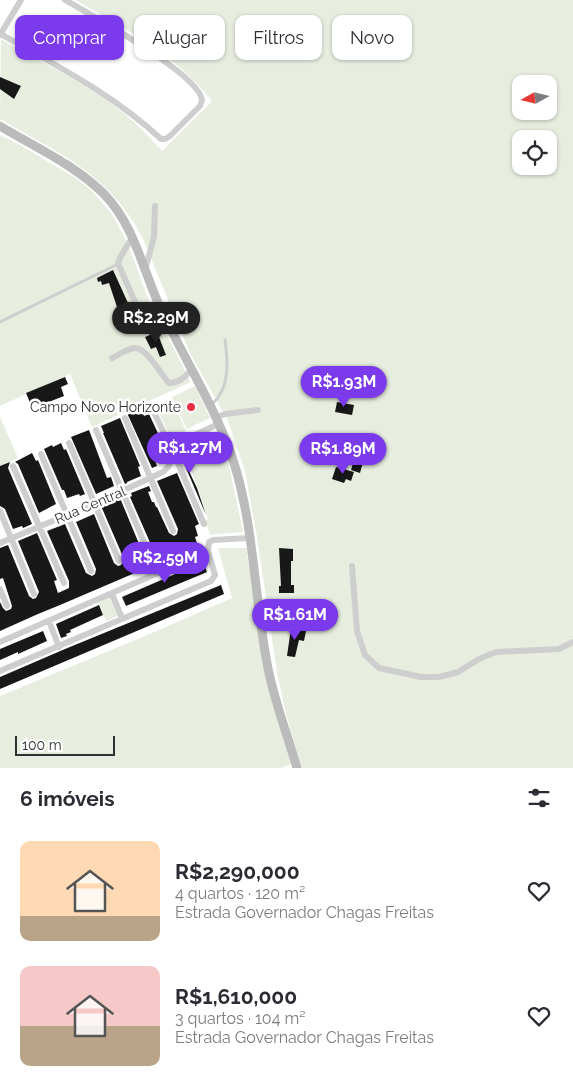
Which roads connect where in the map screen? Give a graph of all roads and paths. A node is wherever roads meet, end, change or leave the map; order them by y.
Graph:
1 (21, 0) edge
2 (65, 0) edge
3 (0, 35) edge
4 (0, 126) edge
5 (155, 206) dead end
6 (133, 236) junction
7 (118, 264) junction
8 (145, 270) junction
9 (138, 309) dead end
10 (0, 322) edge
11 (225, 340) dead end
12 (112, 358) dead end
13 (191, 370) junction
14 (150, 406) dead end
15 (209, 406) junction
16 (258, 410) dead end
17 (125, 418) dead end
18 (217, 421) junction
19 (96, 430) dead end
20 (69, 443) dead end
21 (41, 454) dead end
22 (174, 454) junction
23 (13, 466) dead end
24 (151, 478) junction
25 (123, 491) junction
26 (96, 503) junction
27 (0, 511) edge
28 (68, 514) junction
29 (204, 524) dead end
30 (40, 526) junction
31 (173, 531) dead end
32 (11, 538) junction
33 (250, 538) junction
34 (0, 543) edge
35 (147, 549) dead end
36 (208, 551) junction
37 (119, 561) dead end
38 (352, 566) dead end
39 (91, 571) dead end
40 (64, 583) dead end
41 (0, 589) edge
42 (34, 594) dead end
43 (112, 594) junction
44 (7, 606) dead end
45 (122, 618) junction
46 (48, 621) junction
47 (0, 642) edge
48 (573, 642) edge
49 (59, 646) junction
50 (0, 671) edge
51 (297, 768) edge

1 - 3 street
2 - 3 street
4 - 6 main road
5 - 8 street
6 - 7 street
6 - 8 main road
7 - 9 street
7 - 10 lane
8 - 13 main road
11 - 15 lane
12 - 13 street
13 - 15 main road
14 - 22 street
15 - 18 main road
16 - 18 street, Rua Central
17 - 24 street
18 - 22 street, Rua Central
18 - 33 main road
19 - 25 street
20 - 26 street
21 - 28 street
22 - 24 street, Rua Central
22 - 29 street
23 - 30 street
24 - 25 street, Rua Central
24 - 31 street
25 - 26 street, Rua Central
25 - 35 street
26 - 28 street, Rua Central
26 - 37 street
27 - 32 street
28 - 30 street, Rua Central
28 - 39 street
30 - 32 street, Rua Central
30 - 40 street
32 - 34 street, Rua Central
32 - 42 street
33 - 36 street
33 - 51 main road
36 - 43 street
36 - 45 street
38 - 48 street
41 - 44 street
43 - 45 street
43 - 46 street
45 - 49 street
46 - 47 street
46 - 49 street
49 - 50 street

